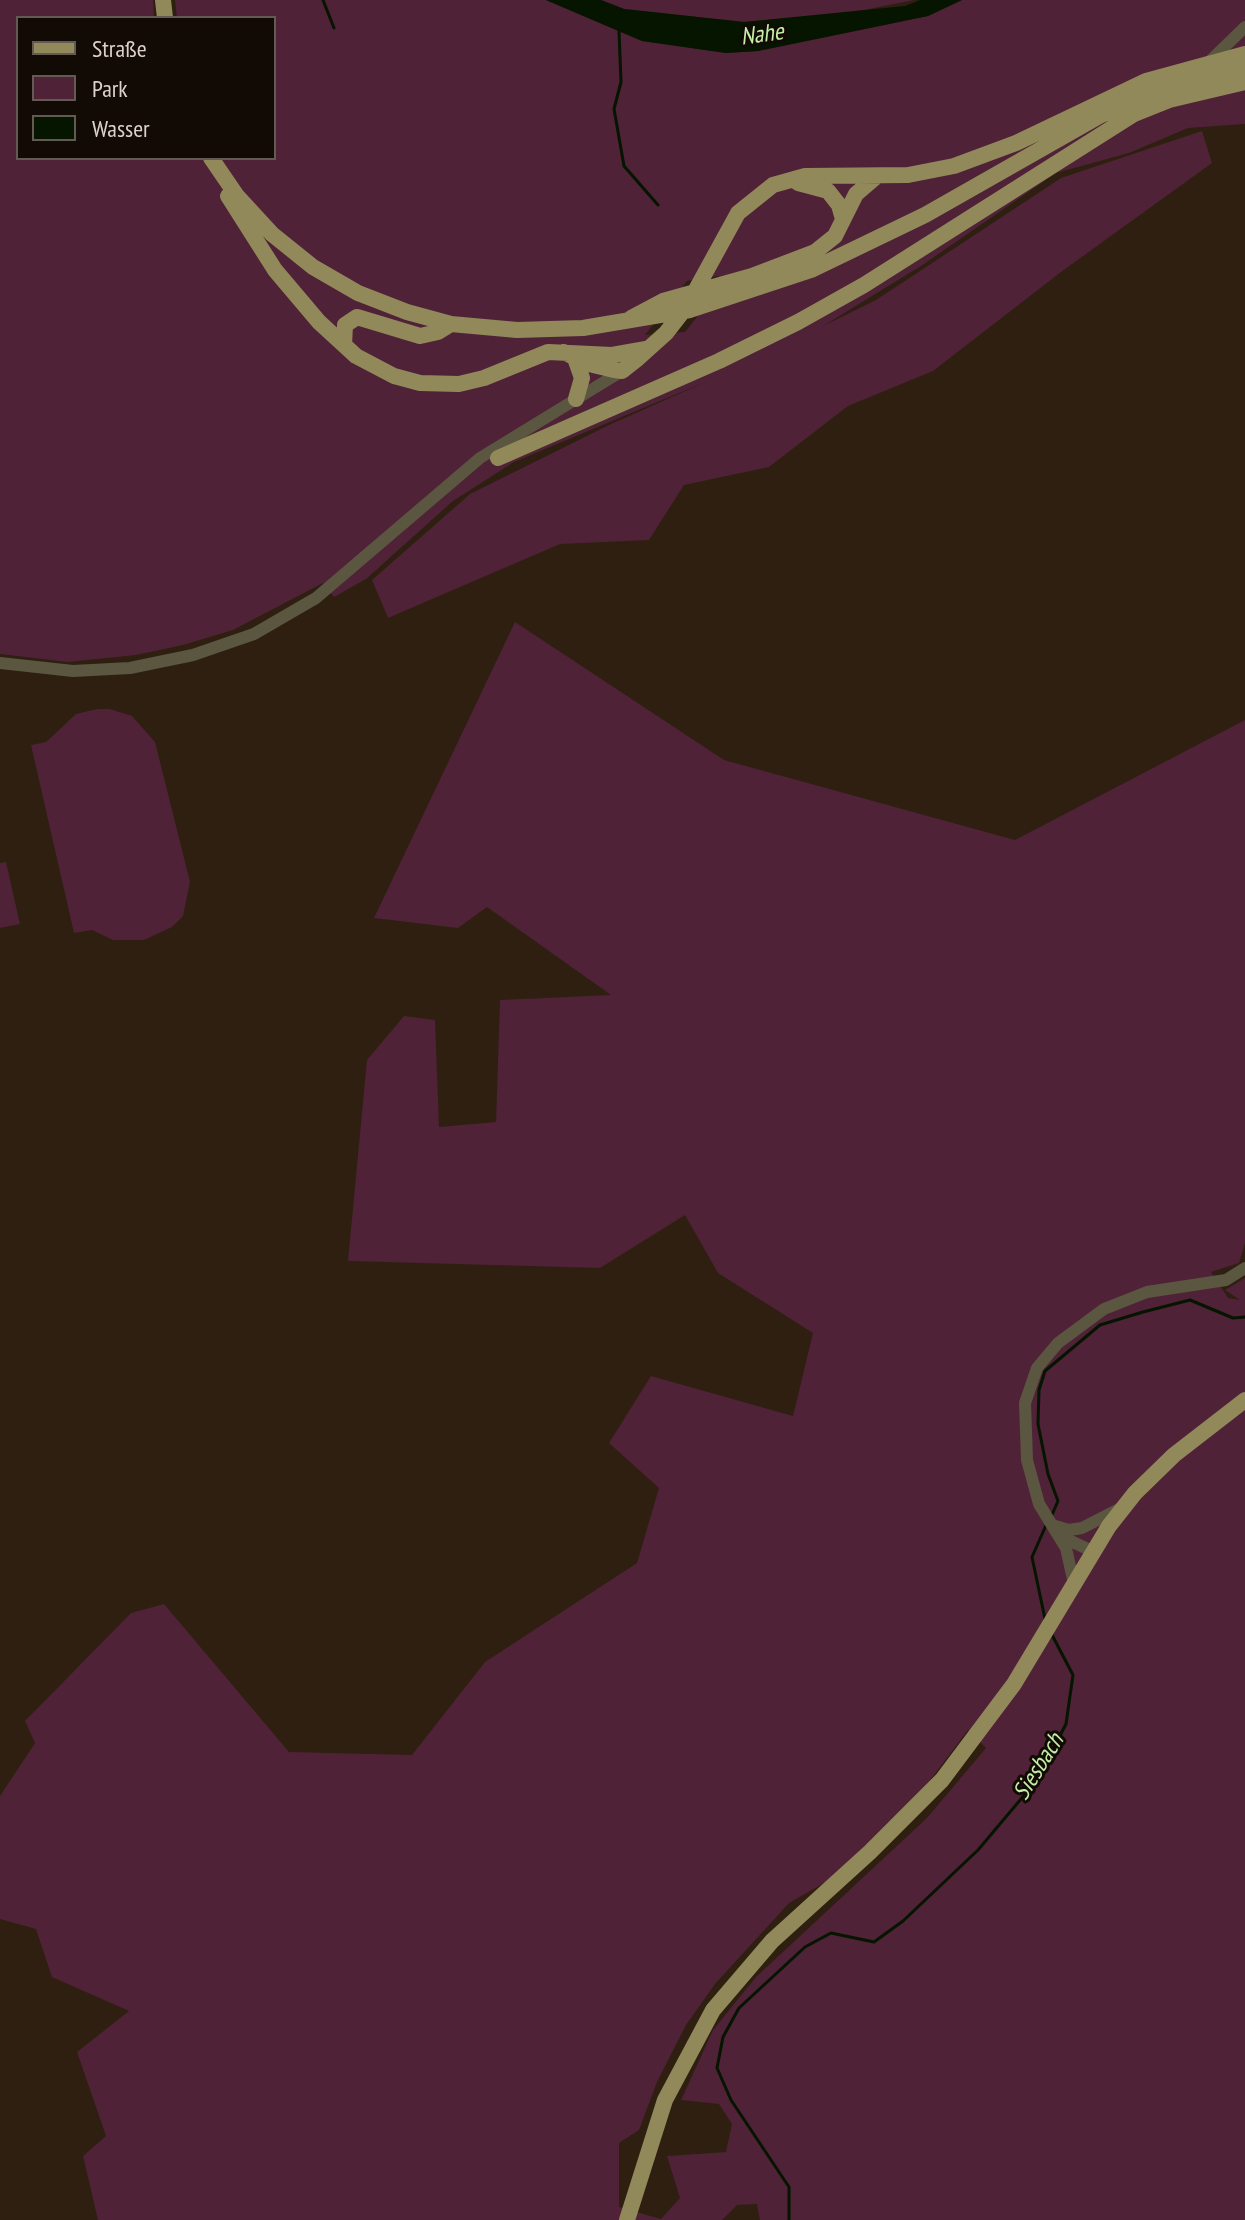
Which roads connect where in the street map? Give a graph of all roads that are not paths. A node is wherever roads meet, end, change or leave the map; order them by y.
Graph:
1 (1245, 27) edge
2 (1245, 54) edge
3 (1210, 61) junction
4 (1245, 69) edge
5 (1245, 82) edge
6 (1134, 114) junction
7 (211, 160) edge
8 (212, 160) edge
9 (1016, 162) junction
10 (877, 176) junction
11 (785, 181) junction
12 (843, 219) junction
13 (623, 323) junction
14 (451, 324) junction
15 (344, 345) junction
16 (651, 348) junction
17 (570, 355) junction
18 (622, 371) junction
19 (576, 399) junction
20 (498, 458) joint
21 (455, 478) junction
22 (0, 663) edge
23 (1245, 1268) edge
24 (1245, 1400) edge
25 (1123, 1507) junction
26 (1052, 1525) junction
27 (1074, 1530) junction
28 (1060, 1536) junction
29 (1094, 1552) junction
30 (1074, 1584) junction
31 (627, 2220) edge

1 - 3 street
2 - 3 main road
3 - 10 main road
4 - 9 main road
5 - 6 main road
6 - 9 main road
6 - 20 main road
7 - 15 main road
8 - 14 main road
9 - 13 main road
10 - 11 main road
10 - 12 main road
11 - 12 main road
11 - 16 main road
12 - 13 main road
13 - 14 main road
14 - 15 main road
15 - 17 main road
16 - 17 main road
16 - 18 main road
17 - 18 main road
17 - 19 main road
18 - 19 street
19 - 21 street
20 - 21 street
21 - 22 street
23 - 26 street
24 - 25 main road
25 - 27 street
25 - 29 main road
26 - 27 street
26 - 28 street
27 - 29 street
28 - 29 street
28 - 30 street
29 - 30 main road
30 - 31 main road

